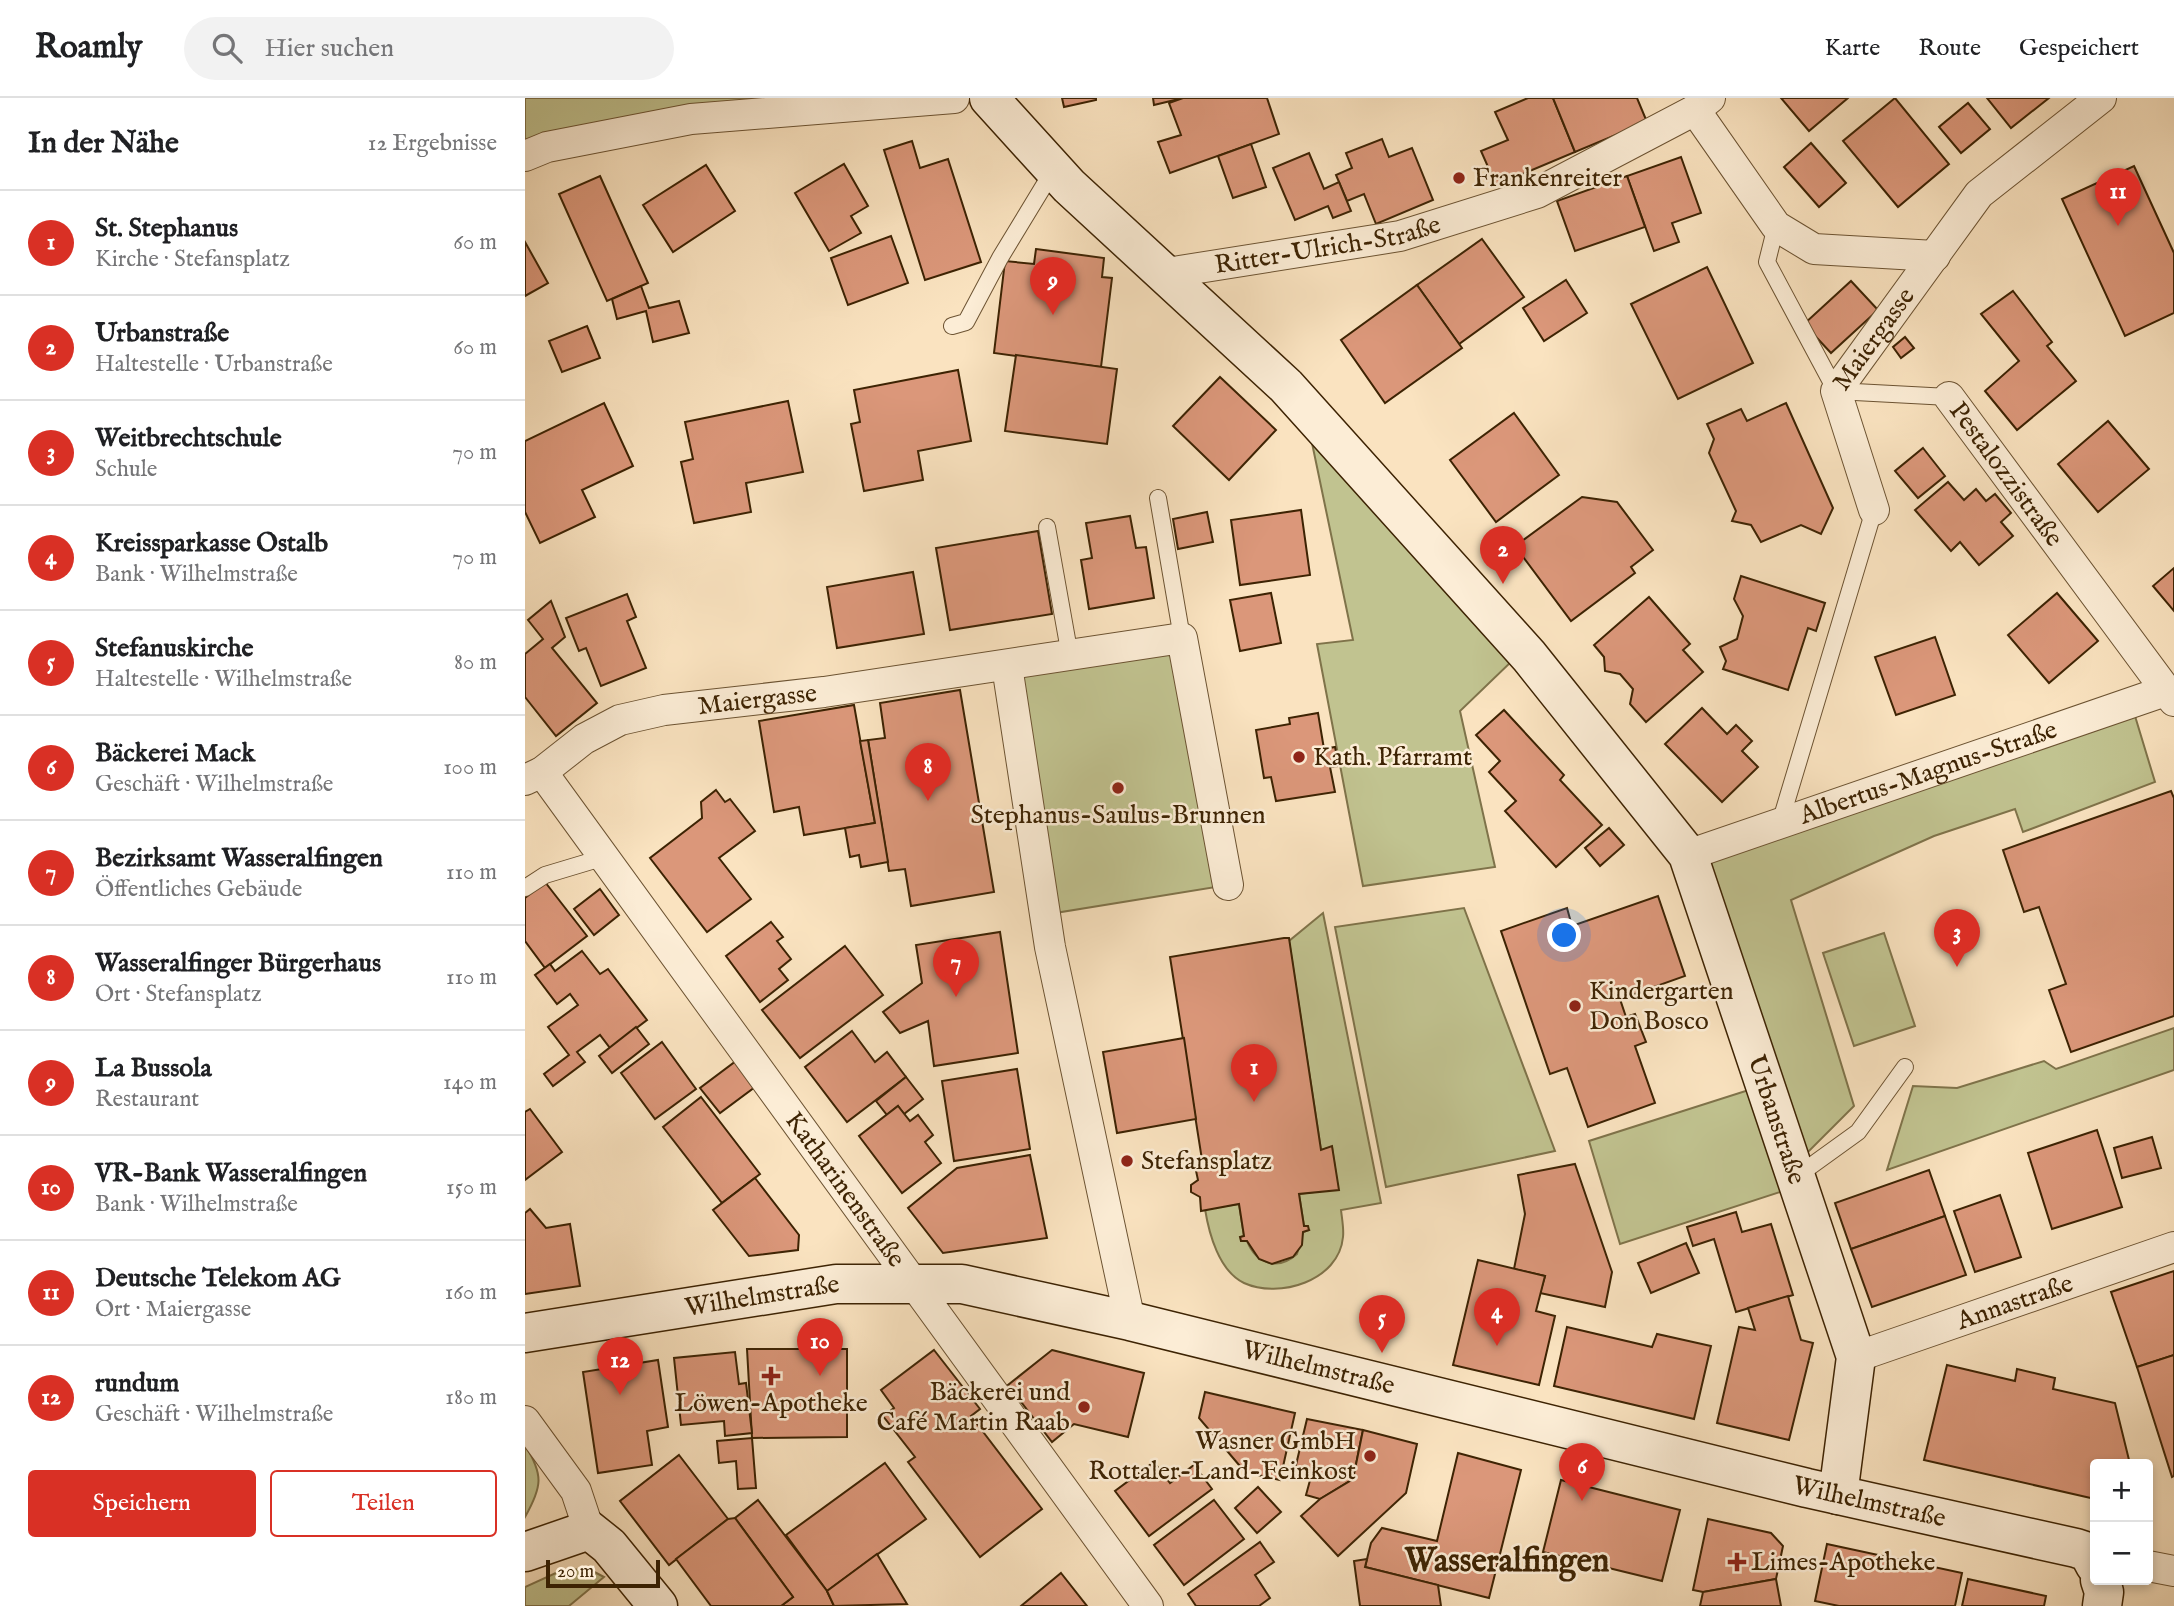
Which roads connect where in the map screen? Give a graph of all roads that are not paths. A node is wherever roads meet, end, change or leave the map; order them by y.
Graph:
1 (954, 98) edge
2 (989, 98) edge
3 (2101, 98) edge
4 (1698, 102) edge
5 (525, 156) edge
6 (1054, 169) junction
7 (1776, 226) junction
8 (1935, 256) junction
9 (1167, 273) junction
10 (952, 326) dead end
11 (1836, 391) junction
12 (1949, 397) joint
13 (1158, 498) dead end
14 (1874, 510) joint
15 (1047, 527) dead end
16 (1182, 638) junction
17 (1070, 656) junction
18 (1007, 666) junction
19 (2172, 693) edge
20 (534, 776) edge
21 (1780, 823) junction
22 (1688, 855) junction
23 (605, 857) junction
24 (1227, 885) dead end
25 (525, 888) edge
26 (1905, 1066) dead end
27 (1797, 1176) junction
28 (2174, 1247) edge
29 (909, 1282) junction
30 (1130, 1321) junction
31 (525, 1333) edge
32 (1856, 1357) junction
33 (525, 1421) edge
34 (1838, 1495) junction
35 (589, 1530) junction
36 (525, 1552) edge
37 (2153, 1567) edge
38 (2174, 1572) edge
39 (2090, 1573) edge
40 (658, 1606) edge
41 (1148, 1606) edge

1 - 5 street
2 - 6 street
3 - 8 street, Maiergasse
4 - 7 street
4 - 9 street, Ritter-Ulrich-Straße
6 - 9 street
6 - 10 lane
7 - 8 street, Maiergasse
7 - 11 lane
8 - 11 street, Maiergasse
9 - 22 street, Urbanstraße
11 - 12 lane, Pestalozzistraße
11 - 14 street, Maiergasse
12 - 19 street, Pestalozzistraße
13 - 16 lane
14 - 21 lane
15 - 17 lane
16 - 17 street
16 - 24 street
17 - 18 street
18 - 20 street, Maiergasse
18 - 30 street
19 - 21 street, Albertus-Magnus-Straße
20 - 23 street, Katharinenstraße
21 - 22 street, Albertus-Magnus-Straße
22 - 27 street, Urbanstraße
23 - 25 lane
23 - 29 street, Katharinenstraße
26 - 27 lane
27 - 32 street, Urbanstraße
28 - 32 street, Annastraße
29 - 30 street, Wilhelmstraße
29 - 31 street, Wilhelmstraße
29 - 41 street, Katharinenstraße
30 - 34 street, Wilhelmstraße
32 - 34 street, Urbanstraße
33 - 35 street
34 - 39 street, Wilhelmstraße
35 - 36 street
35 - 40 street
37 - 38 street

